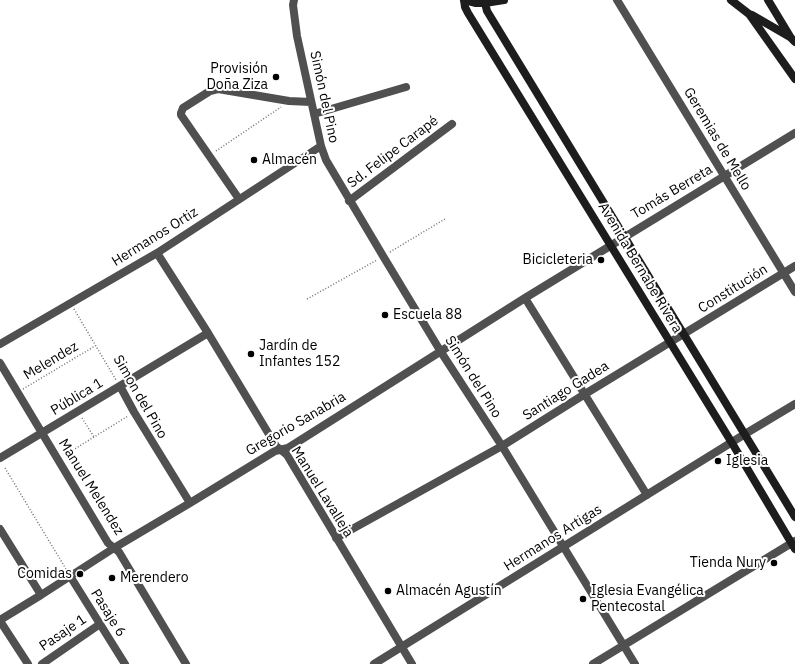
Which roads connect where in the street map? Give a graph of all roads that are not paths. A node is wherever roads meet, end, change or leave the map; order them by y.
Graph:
1 (294, 0) edge
2 (464, 0) edge
3 (504, 0) edge
4 (617, 0) edge
5 (730, 0) edge
6 (768, 0) edge
7 (485, 3) junction
8 (750, 14) junction
9 (793, 40) edge
10 (795, 79) edge
11 (406, 87) dead end
12 (311, 102) junction
13 (314, 114) junction
14 (452, 124) dead end
15 (795, 133) edge
16 (321, 146) junction
17 (725, 176) junction
18 (239, 199) junction
19 (349, 201) junction
20 (624, 237) junction
21 (611, 245) junction
22 (157, 253) junction
23 (795, 266) edge
24 (784, 273) junction
25 (795, 292) edge
26 (525, 298) junction
27 (208, 333) junction
28 (684, 335) junction
29 (670, 343) junction
30 (0, 344) edge
31 (441, 352) junction
32 (0, 363) edge
33 (120, 386) junction
34 (585, 394) junction
35 (795, 404) edge
36 (42, 433) junction
37 (745, 434) junction
38 (732, 443) junction
39 (502, 446) junction
40 (280, 450) junction
41 (0, 458) edge
42 (647, 495) junction
43 (190, 503) junction
44 (795, 517) edge
45 (0, 529) edge
46 (336, 538) junction
47 (794, 544) edge
48 (563, 547) junction
49 (114, 548) junction
50 (70, 576) junction
51 (41, 595) junction
52 (0, 620) edge
53 (100, 624) junction
54 (624, 645) junction
55 (402, 647) junction
56 (28, 664) edge
57 (42, 664) edge
58 (124, 664) edge
59 (186, 664) edge
60 (374, 664) edge
61 (412, 664) edge
62 (593, 664) edge
63 (635, 664) edge

1 - 12 street, Simón del Pino
2 - 7 street
2 - 21 street, Avenida Bernabe Rivera
3 - 7 street
4 - 17 street, Geremias de Mello
5 - 8 street
6 - 9 street
7 - 20 street, Avenida Bernabe Rivera
8 - 9 street
8 - 10 street
11 - 13 street
12 - 13 street, Simón del Pino
12 - 18 street
13 - 16 street, Simón del Pino
14 - 19 street, Sd. Felipe Carapé
15 - 17 street, Tomás Berreta
16 - 18 street, Hermanos Ortiz
16 - 19 street, Simón del Pino
17 - 20 street, Tomás Berreta
17 - 24 street, Geremias de Mello
18 - 22 street, Hermanos Ortiz
19 - 31 street, Simón del Pino
20 - 21 street, Gregorio Sanabria
20 - 28 street, Avenida Bernabe Rivera
21 - 26 street, Gregorio Sanabria
21 - 29 street, Avenida Bernabe Rivera
22 - 27 street, Manuel Lavalleja
22 - 30 street, Hermanos Ortiz
23 - 24 street, Constitución
24 - 25 street, Geremias de Mello
24 - 28 street, Constitución
26 - 31 street, Gregorio Sanabria
26 - 34 street
27 - 33 street, Pública 1
27 - 40 street, Manuel Lavalleja
28 - 29 street, Santiago Gadea
28 - 37 street, Avenida Bernabe Rivera
29 - 34 street, Santiago Gadea
29 - 38 street, Avenida Bernabe Rivera
31 - 39 street, Simón del Pino
31 - 40 street, Gregorio Sanabria
32 - 36 street, Manuel Melendez
33 - 36 street, Pública 1
33 - 43 street, Simon del Pino
34 - 39 street, Santiago Gadea
34 - 42 street
35 - 37 street, Hermanos Artigas
36 - 41 street, Pública 1
36 - 49 street, Manuel Melendez
37 - 38 street, Hermanos Artigas
37 - 44 street, Avenida Bernabe Rivera
38 - 42 street, Hermanos Artigas
38 - 47 street, Avenida Bernabe Rivera
39 - 46 street, Santiago Gadea
39 - 48 street, Simón del Pino
40 - 43 street, Gregorio Sanabria
40 - 46 street, Manuel Lavalleja
42 - 48 street, Hermanos Artigas
43 - 49 street, Gregorio Sanabria
45 - 51 street
46 - 55 street, Manuel Lavalleja
47 - 54 street
48 - 54 street, Simón del Pino
48 - 55 street, Hermanos Artigas
49 - 50 street, Gregorio Sanabria
49 - 59 street, Manuel Melendez
50 - 51 street, Gregorio Sanabria
50 - 53 street, Pasaje 6
51 - 52 street, Gregorio Sanabria
52 - 56 street
53 - 57 street, Pasaje 1
53 - 58 street, Pasaje 6
54 - 62 street
54 - 63 street, Simón del Pino
55 - 60 street, Hermanos Artigas
55 - 61 street, Manuel Lavalleja

